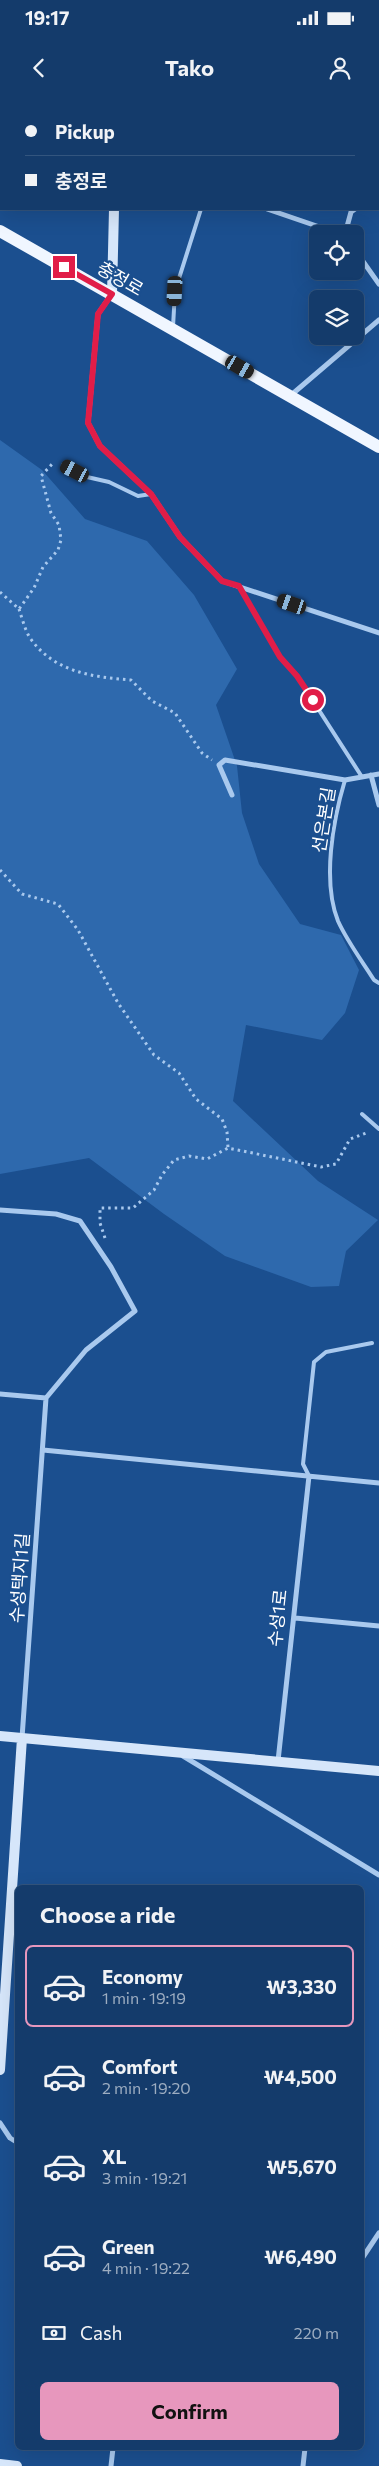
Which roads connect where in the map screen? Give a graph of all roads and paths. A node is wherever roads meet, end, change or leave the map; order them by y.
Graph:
1 (114, 210) edge
2 (201, 210) edge
3 (270, 210) edge
4 (353, 210) edge
5 (314, 225) edge
6 (348, 225) edge
7 (0, 231) edge
8 (364, 263) edge
9 (379, 284) edge
10 (112, 294) junction
11 (379, 320) edge
12 (173, 329) junction
13 (289, 396) junction
14 (379, 447) edge
15 (63, 465) joint
16 (151, 494) junction
17 (239, 586) junction
18 (0, 592) edge
19 (19, 609) junction
20 (379, 633) edge
21 (219, 765) junction
22 (379, 774) edge
23 (371, 775) junction
24 (362, 777) junction
25 (344, 780) junction
26 (232, 795) dead end
27 (379, 805) edge
28 (0, 870) edge
29 (379, 983) edge
30 (362, 1114) dead end
31 (379, 1129) edge
32 (370, 1132) dead end
33 (228, 1148) junction
34 (0, 1210) edge
35 (111, 1267) junction
36 (372, 1343) dead end
37 (0, 1394) edge
38 (46, 1398) junction
39 (43, 1450) junction
40 (309, 1476) junction
41 (379, 1483) edge
42 (295, 1618) junction
43 (379, 1626) edge
44 (0, 1736) edge
45 (22, 1738) junction
46 (177, 1752) junction
47 (278, 1762) junction
48 (379, 1771) edge
49 (379, 1875) edge
50 (0, 2070) edge
51 (0, 2123) edge
52 (15, 2141) edge
53 (379, 2233) edge
54 (364, 2256) edge
55 (114, 2450) edge
56 (305, 2450) edge
57 (0, 2464) edge
58 (17, 2466) edge
59 (112, 2466) edge
60 (303, 2466) edge

1 - 10 street
2 - 12 lane
3 - 5 street
4 - 6 street
7 - 10 main road, 충정로
8 - 9 street
10 - 12 main road, 충정로
10 - 16 street
11 - 13 street
12 - 13 main road, 충정로
13 - 14 main road, 충정로
15 - 16 lane
15 - 19 path
16 - 17 street
17 - 20 street
17 - 24 lane
18 - 19 path
19 - 21 path
21 - 25 street, 선은본길
21 - 26 street
22 - 23 street
23 - 24 street
23 - 27 street
24 - 25 street
25 - 29 lane, 선은본길
28 - 33 path
30 - 31 lane
32 - 33 path
33 - 35 path
34 - 35 street
35 - 38 street
36 - 40 lane
37 - 38 street
38 - 39 street, 수성택지1길
39 - 40 street
39 - 45 street, 수성택지1길
40 - 41 street
40 - 42 street, 수성1로
42 - 43 street
42 - 47 street, 수성1로
44 - 45 street
45 - 46 street
45 - 50 street
46 - 47 street
46 - 49 street
47 - 48 street
51 - 52 street
53 - 54 street
55 - 59 street
56 - 60 street
57 - 58 street

